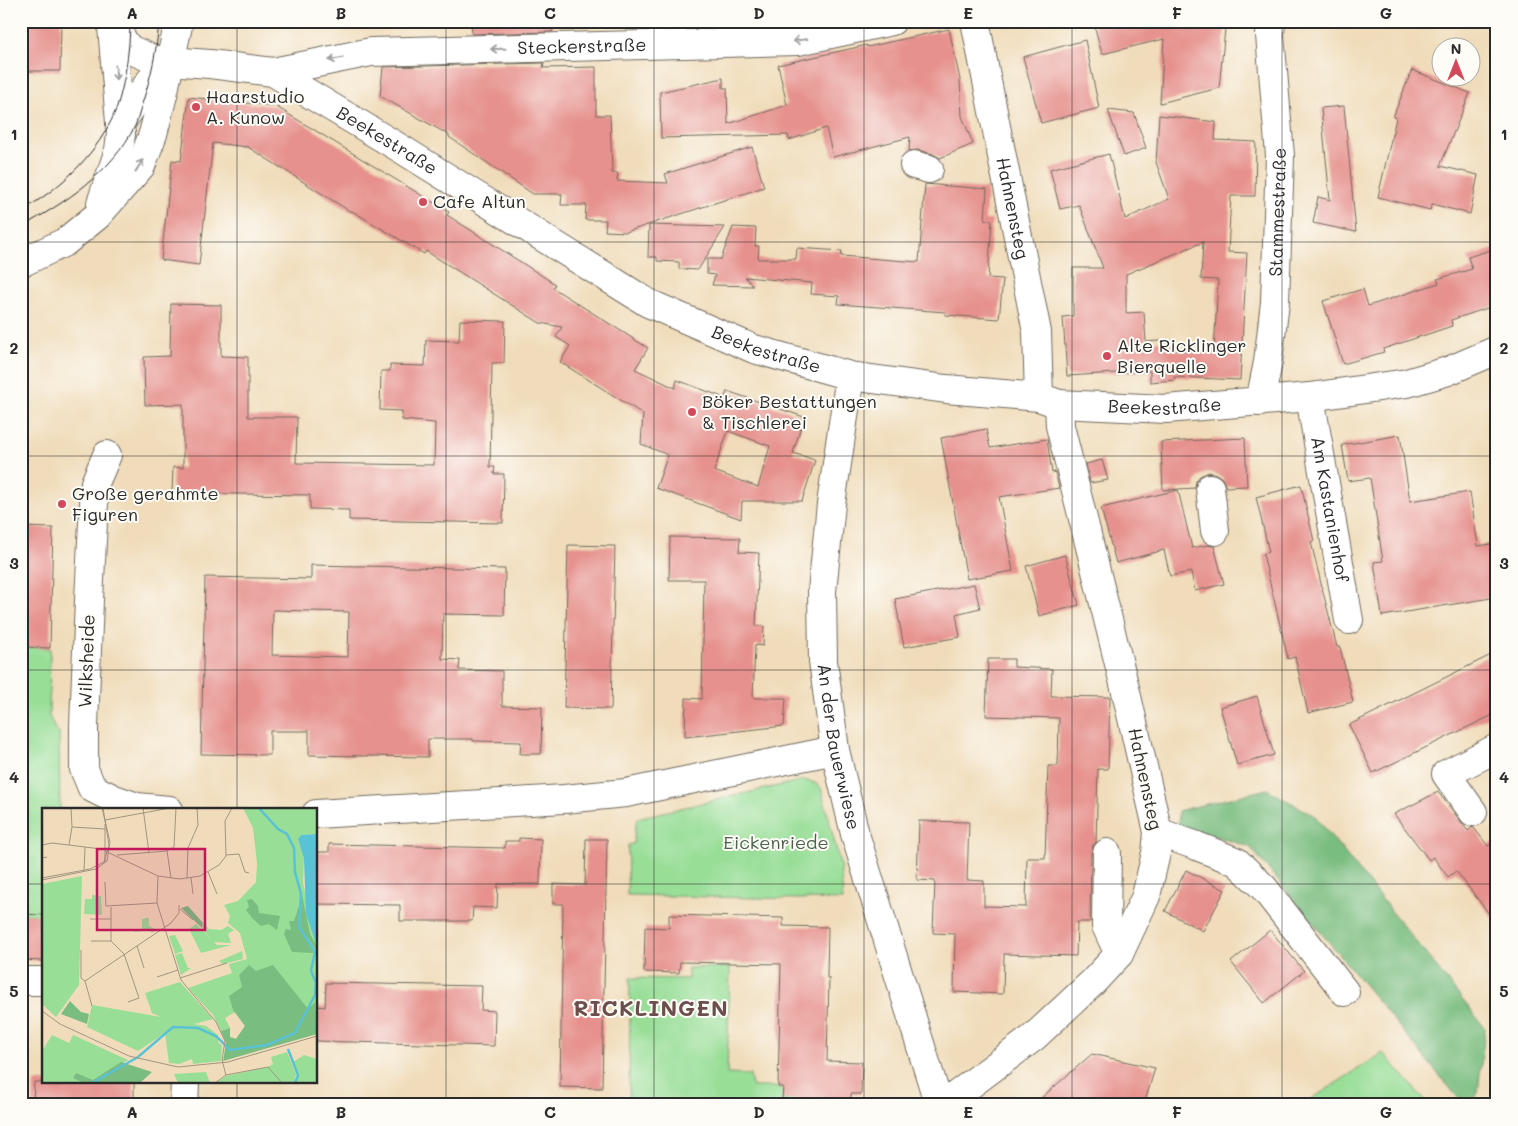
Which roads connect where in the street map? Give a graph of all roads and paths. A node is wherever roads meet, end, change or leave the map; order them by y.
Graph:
1 (892, 21) edge
2 (976, 21) edge
3 (1271, 21) edge
4 (112, 23) edge
5 (179, 23) edge
6 (717, 32) edge
7 (171, 61) junction
8 (273, 72) junction
9 (120, 124) junction
10 (97, 216) junction
11 (21, 263) edge
12 (1497, 350) edge
13 (850, 376) junction
14 (1310, 397) junction
15 (1049, 400) junction
16 (1260, 402) junction
17 (107, 455) dead end
18 (1210, 488) dead end
19 (1214, 531) dead end
20 (1349, 620) dead end
21 (1497, 748) edge
22 (834, 750) junction
23 (148, 808) edge
24 (1473, 812) dead end
25 (318, 814) edge
26 (1158, 832) junction
27 (1107, 854) dead end
28 (1119, 954) junction
29 (21, 981) edge
30 (42, 982) edge
31 (1345, 992) dead end
32 (185, 1084) edge
33 (184, 1105) edge
34 (939, 1105) edge
35 (943, 1105) edge

1 -> 6 street, Steckerstraße
2 - 15 street, Hahnensteg
3 - 16 street, Stammestraße
4 - 7 street, Beekestraße
4 -> 9 street
5 - 7 street
6 -> 8 street, Steckerstraße
7 - 8 street, Beekestraße
7 - 9 street
10 -> 7 street
8 - 13 street, Beekestraße
9 - 10 street
10 - 11 street
12 - 14 street, Beekestraße
13 - 15 street, Beekestraße
13 - 22 street, An der Bauerwiese
14 - 16 street, Beekestraße
14 - 20 street, Am Kastanienhof
15 - 16 street, Beekestraße
15 - 26 street, Hahnensteg
17 - 23 street, Wilksheide
18 - 19 street
21 - 24 street
22 - 25 street
22 - 34 street, An der Bauerwiese
26 - 28 street, Hahnensteg
26 - 31 street
27 - 28 street
28 - 35 street, Hahnensteg
29 - 30 street
32 - 33 street

